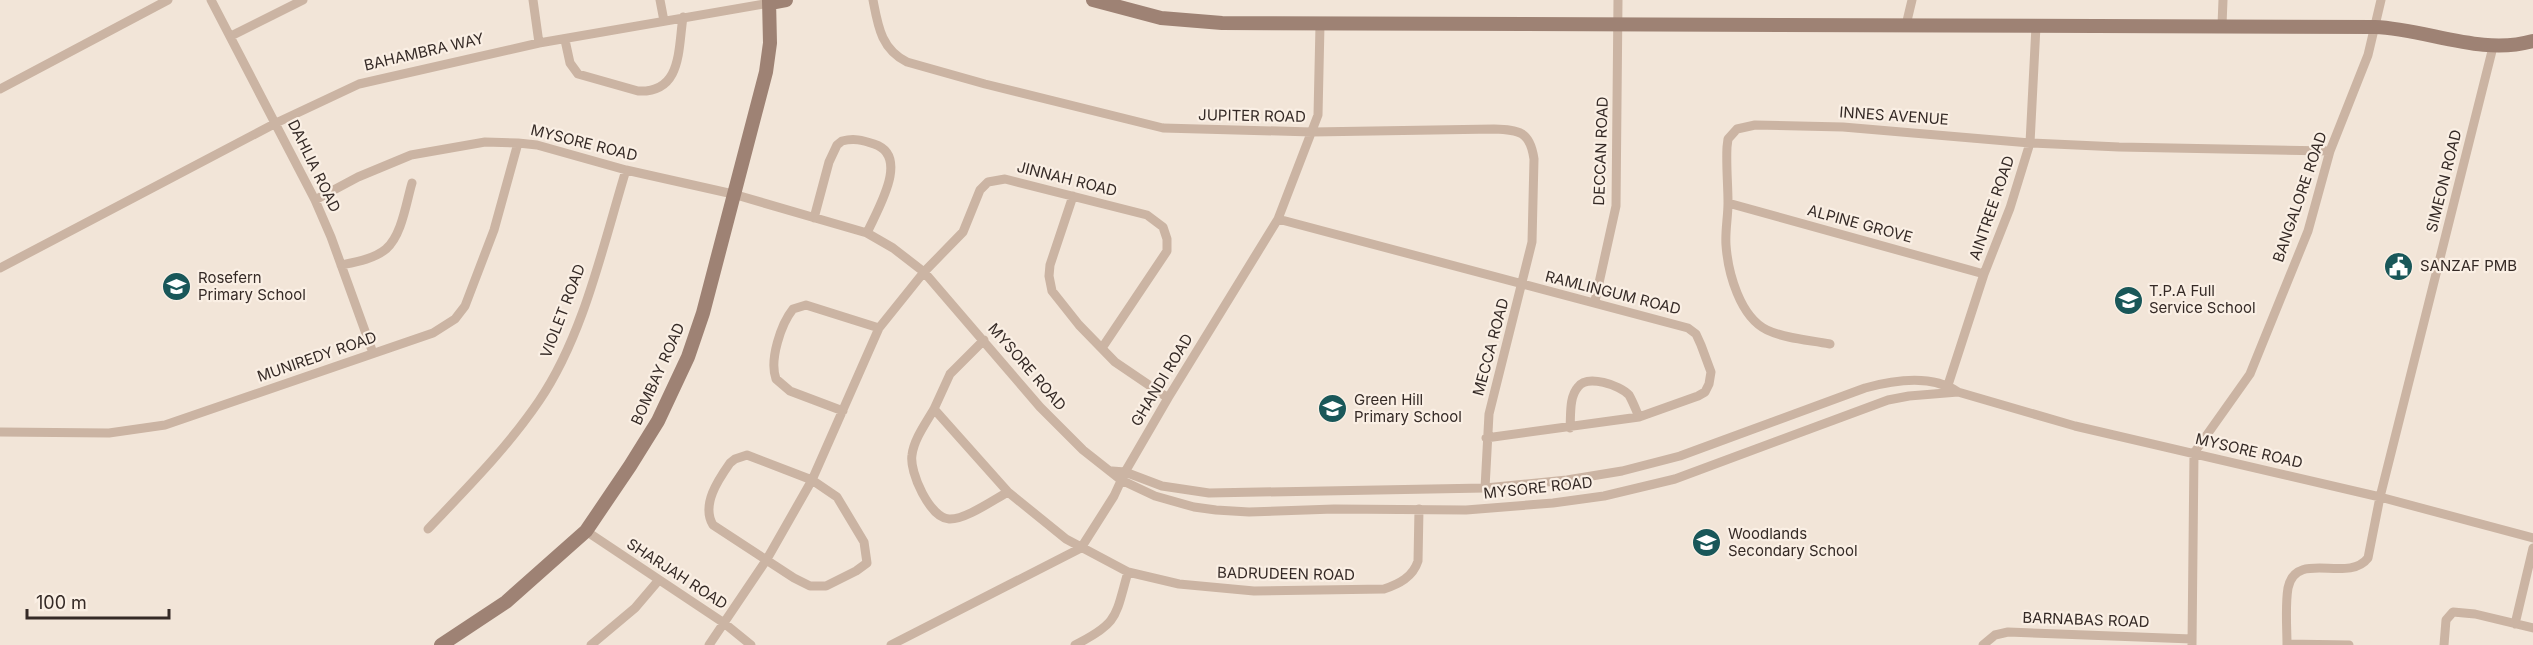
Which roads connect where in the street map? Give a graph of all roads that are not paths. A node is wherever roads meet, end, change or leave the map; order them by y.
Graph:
1 (168, 0) edge
2 (211, 0) edge
3 (303, 0) edge
4 (533, 0) edge
5 (660, 0) edge
6 (786, 0) edge
7 (873, 0) edge
8 (1093, 0) edge
9 (1618, 0) edge
10 (1912, 0) edge
11 (2223, 0) edge
12 (2381, 0) edge
13 (769, 2) edge
14 (683, 17) junction
15 (664, 21) junction
16 (1617, 24) junction
17 (1906, 25) junction
18 (2222, 25) junction
19 (1320, 26) junction
20 (2036, 26) junction
21 (2375, 27) junction
22 (231, 36) junction
23 (565, 40) junction
24 (2533, 41) edge
25 (539, 43) junction
26 (2493, 47) junction
27 (0, 89) edge
28 (276, 123) junction
29 (1312, 132) junction
30 (518, 143) junction
31 (2030, 143) junction
32 (2330, 151) junction
33 (626, 170) junction
34 (412, 183) dead end
35 (733, 194) junction
36 (1073, 196) junction
37 (315, 200) junction
38 (1728, 203) junction
39 (814, 218) junction
40 (1278, 219) junction
41 (867, 233) junction
42 (341, 265) junction
43 (0, 268) edge
44 (924, 272) junction
45 (1984, 274) junction
46 (1523, 285) junction
47 (1595, 301) junction
48 (879, 328) junction
49 (984, 340) junction
50 (1830, 344) dead end
51 (1102, 348) junction
52 (373, 353) junction
53 (1947, 389) junction
54 (1168, 398) junction
55 (934, 409) junction
56 (843, 411) junction
57 (1639, 417) junction
58 (1570, 428) junction
59 (0, 432) edge
60 (1486, 438) junction
61 (2194, 453) junction
62 (1123, 476) junction
63 (812, 480) junction
64 (1485, 488) junction
65 (1008, 492) junction
66 (2380, 497) junction
67 (1419, 509) junction
68 (428, 529) dead end
69 (586, 531) junction
70 (2533, 538) edge
71 (1081, 548) junction
72 (2533, 548) edge
73 (766, 559) junction
74 (1128, 572) junction
75 (658, 581) junction
76 (724, 623) junction
77 (2516, 624) junction
78 (2533, 628) edge
79 (2192, 642) edge
80 (2287, 644) edge
81 (441, 645) edge
82 (591, 645) edge
83 (709, 645) edge
84 (751, 645) edge
85 (891, 645) edge
86 (1075, 645) edge
87 (1983, 645) edge
88 (2349, 645) edge
89 (2444, 645) edge

1 - 27 street
2 - 22 street, DAHLIA ROAD
3 - 22 street
4 - 25 street
5 - 15 street
6 - 13 street, BAHAMBRA WAY
7 - 29 street, JUPITER ROAD
8 - 19 street
9 - 16 street, DECCAN ROAD
10 - 17 street
11 - 18 street
12 - 21 street, BANGALORE ROAD
13 - 14 street, BAHAMBRA WAY
13 - 35 street, BOMBAY ROAD
14 - 15 street, BAHAMBRA WAY
14 - 23 street
15 - 23 street, BAHAMBRA WAY
16 - 17 street
16 - 19 street
16 - 47 street, DECCAN ROAD
17 - 20 street
18 - 20 street
18 - 21 street
19 - 29 street, GHANDI ROAD
20 - 31 street, AINTREE ROAD
21 - 26 street
21 - 32 street, BANGALORE ROAD
22 - 28 street, DAHLIA ROAD
23 - 25 street, BAHAMBRA WAY
24 - 26 street
25 - 28 street, BAHAMBRA WAY
26 - 66 street, SIMEON ROAD
28 - 37 street, DAHLIA ROAD
28 - 43 street, BAHAMBRA WAY
29 - 40 street, GHANDI ROAD
29 - 46 street, JUPITER ROAD
30 - 33 street, MYSORE ROAD
30 - 37 street, MYSORE ROAD
30 - 52 street, MUNIREDY ROAD
31 - 32 street, INNES AVENUE
31 - 38 street, INNES AVENUE
31 - 45 street, AINTREE ROAD
32 - 61 street, BANGALORE ROAD
33 - 35 street, MYSORE ROAD
33 - 68 street, VIOLET ROAD
34 - 42 street
35 - 39 street, MYSORE ROAD
35 - 69 street, BOMBAY ROAD
36 - 44 street, JINNAH ROAD
36 - 51 street
36 - 51 street, JINNAH ROAD
37 - 42 street, DAHLIA ROAD
38 - 45 street, ALPINE GROVE
38 - 50 street, INNES AVENUE
39 - 41 street, MYSORE ROAD
39 - 41 street
40 - 46 street, RAMLINGUM ROAD
40 - 54 street, GHANDI ROAD
41 - 44 street, MYSORE ROAD
42 - 52 street, DAHLIA ROAD
44 - 48 street, JINNAH ROAD
44 - 49 street, MYSORE ROAD
45 - 53 street, AINTREE ROAD
46 - 47 street, RAMLINGUM ROAD
46 - 60 street, MECCA ROAD
47 - 57 street, RAMLINGUM ROAD
48 - 56 street, JINNAH ROAD
48 - 56 street
49 - 55 street
49 - 62 street, MYSORE ROAD
51 - 54 street
52 - 59 street, MUNIREDY ROAD
53 - 61 street, MYSORE ROAD
53 - 64 street, MYSORE ROAD
53 - 67 street, MYSORE ROAD
54 - 62 street, GHANDI ROAD
55 - 65 street, BADRUDEEN ROAD
55 - 65 street
56 - 63 street, JINNAH ROAD
57 - 58 street, RAMLINGUM ROAD
57 - 58 street
58 - 60 street, RAMLINGUM ROAD
60 - 64 street, MECCA ROAD
61 - 66 street, MYSORE ROAD
61 - 79 street
62 - 64 street, MYSORE ROAD
62 - 67 street, MYSORE ROAD
62 - 71 street, GHANDI ROAD
63 - 73 street, JINNAH ROAD
63 - 73 street
63 - 73 street
65 - 71 street, BADRUDEEN ROAD
66 - 70 street, MYSORE ROAD
66 - 80 street, SIMEON ROAD
67 - 74 street, BADRUDEEN ROAD
69 - 75 street, SHARJAH ROAD
69 - 81 street, BOMBAY ROAD
71 - 74 street, BADRUDEEN ROAD
71 - 85 street
72 - 77 street
73 - 76 street, JINNAH ROAD
74 - 86 street
75 - 76 street, SHARJAH ROAD
75 - 82 street
76 - 83 street, JINNAH ROAD
76 - 84 street, SHARJAH ROAD
77 - 78 street
77 - 89 street
79 - 87 street, BARNABAS ROAD
80 - 88 street

